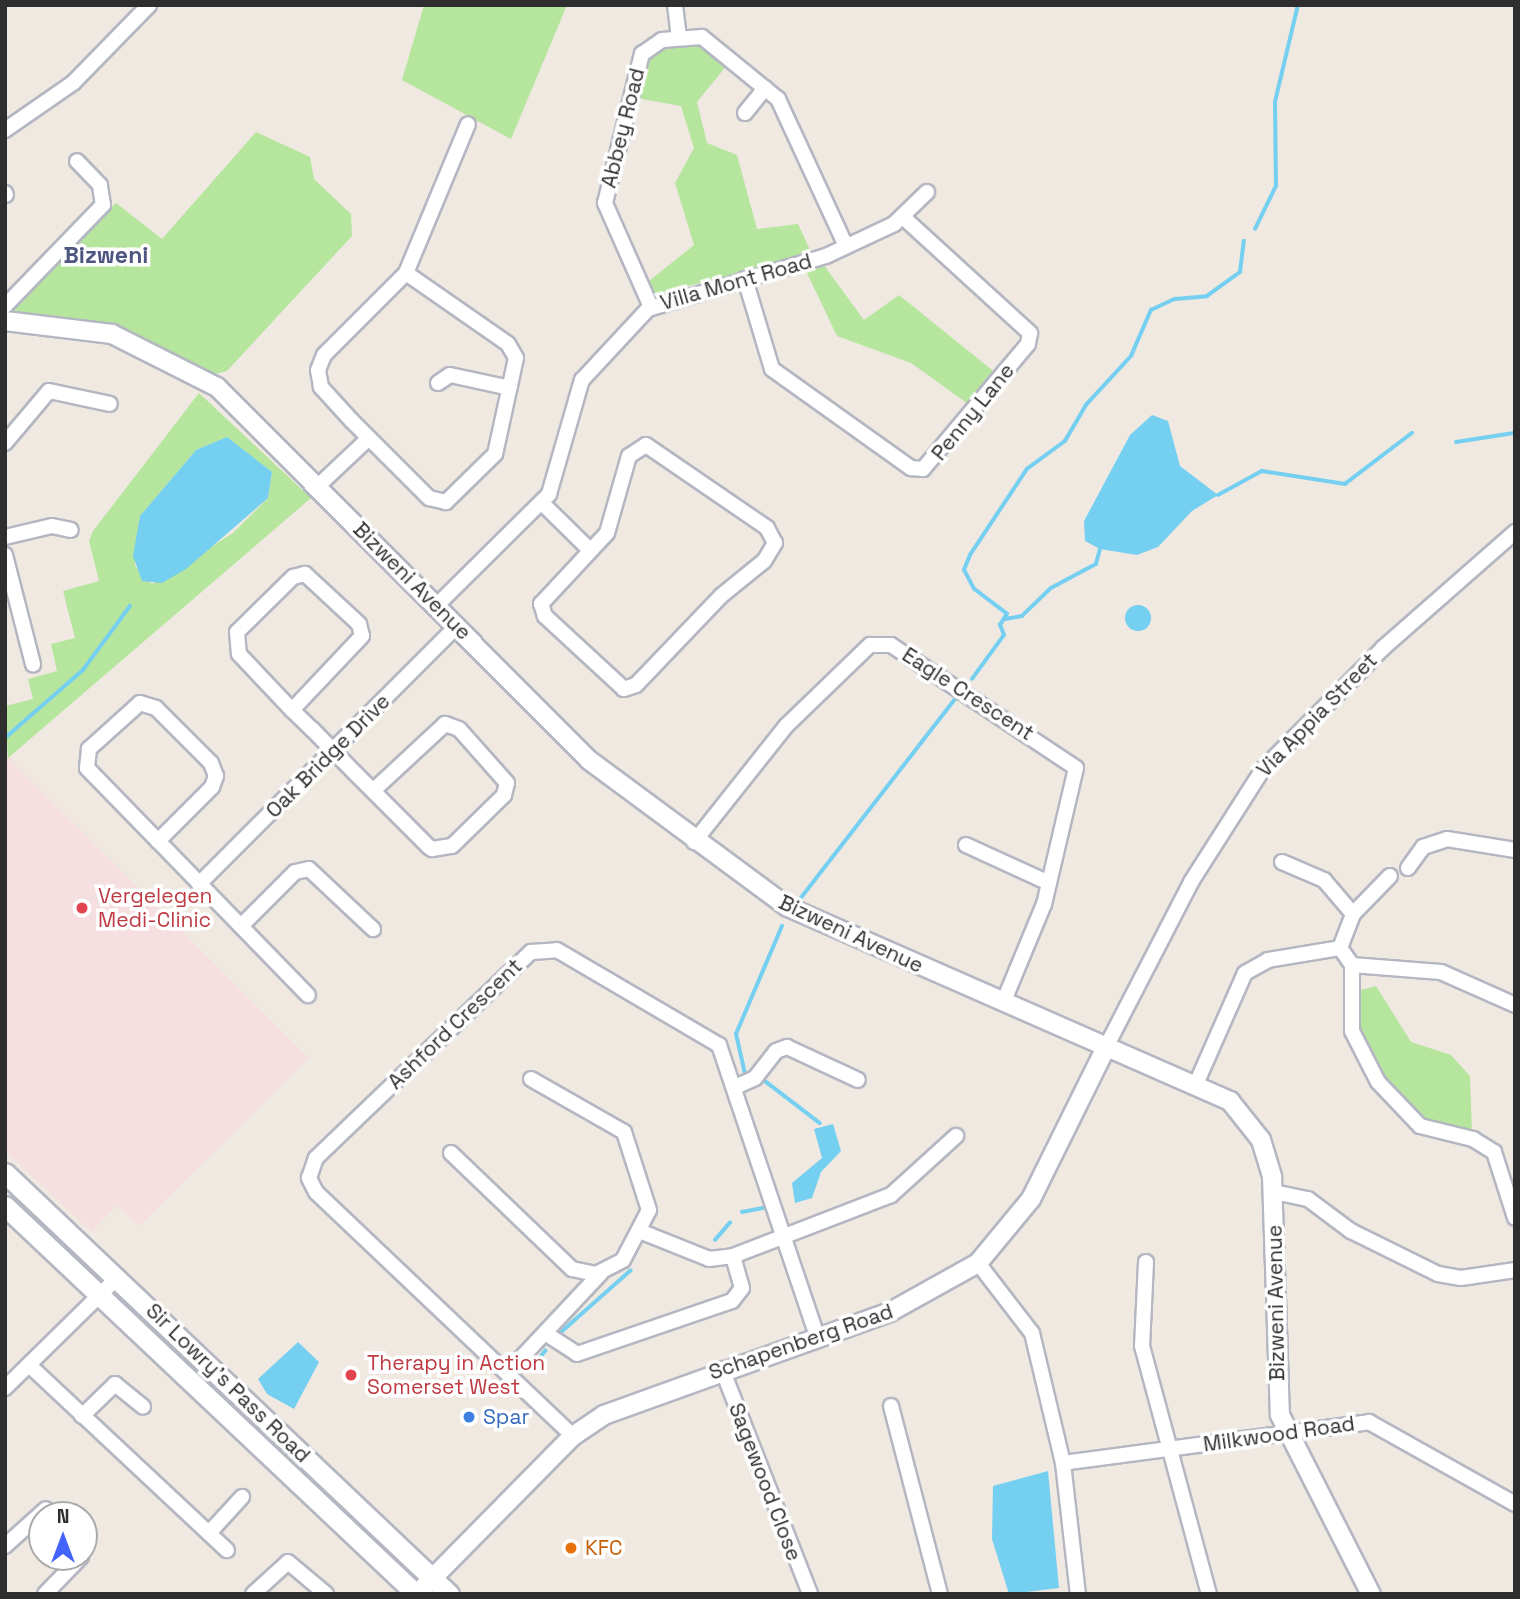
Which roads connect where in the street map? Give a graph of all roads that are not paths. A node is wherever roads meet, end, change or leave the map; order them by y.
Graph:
1 (149, 5) edge
2 (675, 5) edge
3 (680, 37) junction
4 (765, 88) junction
5 (745, 113) dead end
6 (468, 124) dead end
7 (5, 130) edge
8 (77, 161) dead end
9 (927, 191) dead end
10 (904, 218) junction
11 (846, 246) junction
12 (406, 273) junction
13 (745, 279) junction
14 (5, 306) edge
15 (651, 307) junction
16 (5, 321) edge
17 (438, 383) dead end
18 (510, 388) junction
19 (110, 404) dead end
20 (369, 438) junction
21 (5, 443) edge
22 (318, 486) junction
23 (542, 503) junction
24 (71, 530) dead end
25 (1515, 532) edge
26 (5, 537) edge
27 (590, 550) junction
28 (5, 555) edge
29 (436, 606) junction
30 (456, 627) junction
31 (33, 664) dead end
32 (292, 709) junction
33 (333, 751) junction
34 (373, 791) junction
35 (158, 841) junction
36 (694, 842) junction
37 (966, 845) dead end
38 (1515, 850) edge
39 (1282, 863) dead end
40 (1408, 868) dead end
41 (1390, 876) dead end
42 (1049, 883) junction
43 (200, 884) junction
44 (1353, 914) junction
45 (241, 926) junction
46 (373, 929) dead end
47 (1340, 948) junction
48 (1352, 965) junction
49 (308, 995) dead end
50 (1003, 1003) junction
51 (1515, 1005) edge
52 (1106, 1046) junction
53 (531, 1079) dead end
54 (858, 1080) dead end
55 (1196, 1084) junction
56 (735, 1087) junction
57 (956, 1136) dead end
58 (451, 1153) dead end
59 (5, 1173) edge
60 (1274, 1192) junction
61 (5, 1206) edge
62 (1515, 1218) edge
63 (642, 1232) junction
64 (785, 1237) junction
65 (733, 1256) junction
66 (1146, 1262) dead end
67 (978, 1263) junction
68 (1515, 1270) edge
69 (601, 1273) junction
70 (118, 1277) junction
71 (101, 1296) junction
72 (545, 1333) junction
73 (817, 1337) junction
74 (29, 1365) junction
75 (722, 1369) junction
76 (508, 1373) junction
77 (5, 1388) edge
78 (891, 1406) dead end
79 (143, 1407) dead end
80 (82, 1416) junction
81 (1287, 1433) junction
82 (573, 1436) junction
83 (1168, 1449) junction
84 (1063, 1463) junction
85 (242, 1497) dead end
86 (1515, 1504) edge
87 (28, 1525) edge
88 (209, 1533) junction
89 (5, 1546) edge
90 (227, 1550) dead end
91 (67, 1571) edge
92 (432, 1578) junction
93 (45, 1594) edge
94 (253, 1594) edge
95 (326, 1594) edge
96 (416, 1594) edge
97 (449, 1594) edge
98 (810, 1594) edge
99 (940, 1594) edge
100 (1078, 1594) edge
101 (1209, 1594) edge
102 (1371, 1594) edge

1 - 7 street
2 - 3 street
3 - 4 street
3 - 15 street, Abbey Road
4 - 5 street
4 - 11 street
6 - 12 street
8 - 14 street
9 - 10 street, Villa Mont Road
10 - 11 street, Villa Mont Road
10 - 13 street, Penny Lane
11 - 13 street, Villa Mont Road
12 - 18 street
12 - 20 street
13 - 15 street, Villa Mont Road
15 - 23 street, Villa Mont Road
16 - 22 street, Bizweni Avenue
17 - 18 street
18 - 20 street
19 - 21 street
20 - 22 street
22 - 29 street, Bizweni Avenue
23 - 27 street
23 - 29 street, Villa Mont Road
24 - 26 street
25 - 52 street, Via Appia Street
27 - 27 street
28 - 31 street
29 - 30 street, Bizweni Avenue
30 - 33 street, Oak Bridge Drive
30 - 36 street, Bizweni Avenue
32 - 32 street
32 - 33 street
33 - 34 street
33 - 43 street, Oak Bridge Drive
34 - 34 street
35 - 35 street
35 - 43 street
36 - 42 street, Eagle Crescent
36 - 50 street, Bizweni Avenue
37 - 42 street
38 - 40 street
39 - 44 street
41 - 44 street
42 - 50 street, Eagle Crescent
43 - 45 street
44 - 47 street
45 - 46 street
45 - 49 street
47 - 48 street
47 - 55 street
48 - 51 street
48 - 62 street
50 - 52 street, Bizweni Avenue
52 - 55 street, Bizweni Avenue
52 - 67 street, Schapenberg Road
53 - 63 street
54 - 56 street
55 - 60 street, Bizweni Avenue
56 - 64 street, Ashford Crescent
56 - 76 street, Ashford Crescent
57 - 64 street
58 - 69 street
59 - 70 main road, Sir Lowry's Pass Road
60 - 68 street
60 - 81 street, Bizweni Avenue
61 - 71 main road, Sir Lowry's Pass Road
63 - 65 street
63 - 69 street
64 - 65 street
64 - 73 street, Ashford Crescent
65 - 72 street
66 - 83 street
67 - 73 street, Schapenberg Road
67 - 84 street
69 - 72 street
70 - 71 street
70 - 92 main road, Sir Lowry's Pass Road
71 - 74 street
71 - 96 main road, Sir Lowry's Pass Road
72 - 76 street
73 - 75 street, Schapenberg Road
74 - 77 street
74 - 80 street
75 - 82 street, Schapenberg Road
75 - 98 street, Sagewood Close
76 - 82 street, Ashford Crescent
78 - 99 street
79 - 80 street
80 - 88 street
81 - 83 street, Milkwood Road
81 - 86 street, Milkwood Road
81 - 102 street, Bizweni Avenue
82 - 92 street, Schapenberg Road
83 - 84 street, Milkwood Road
83 - 101 street
84 - 100 street
85 - 88 street
87 - 89 street
88 - 90 street
91 - 93 street
92 - 96 street, Schapenberg Road
92 - 97 main road, Sir Lowry's Pass Road
94 - 95 street

